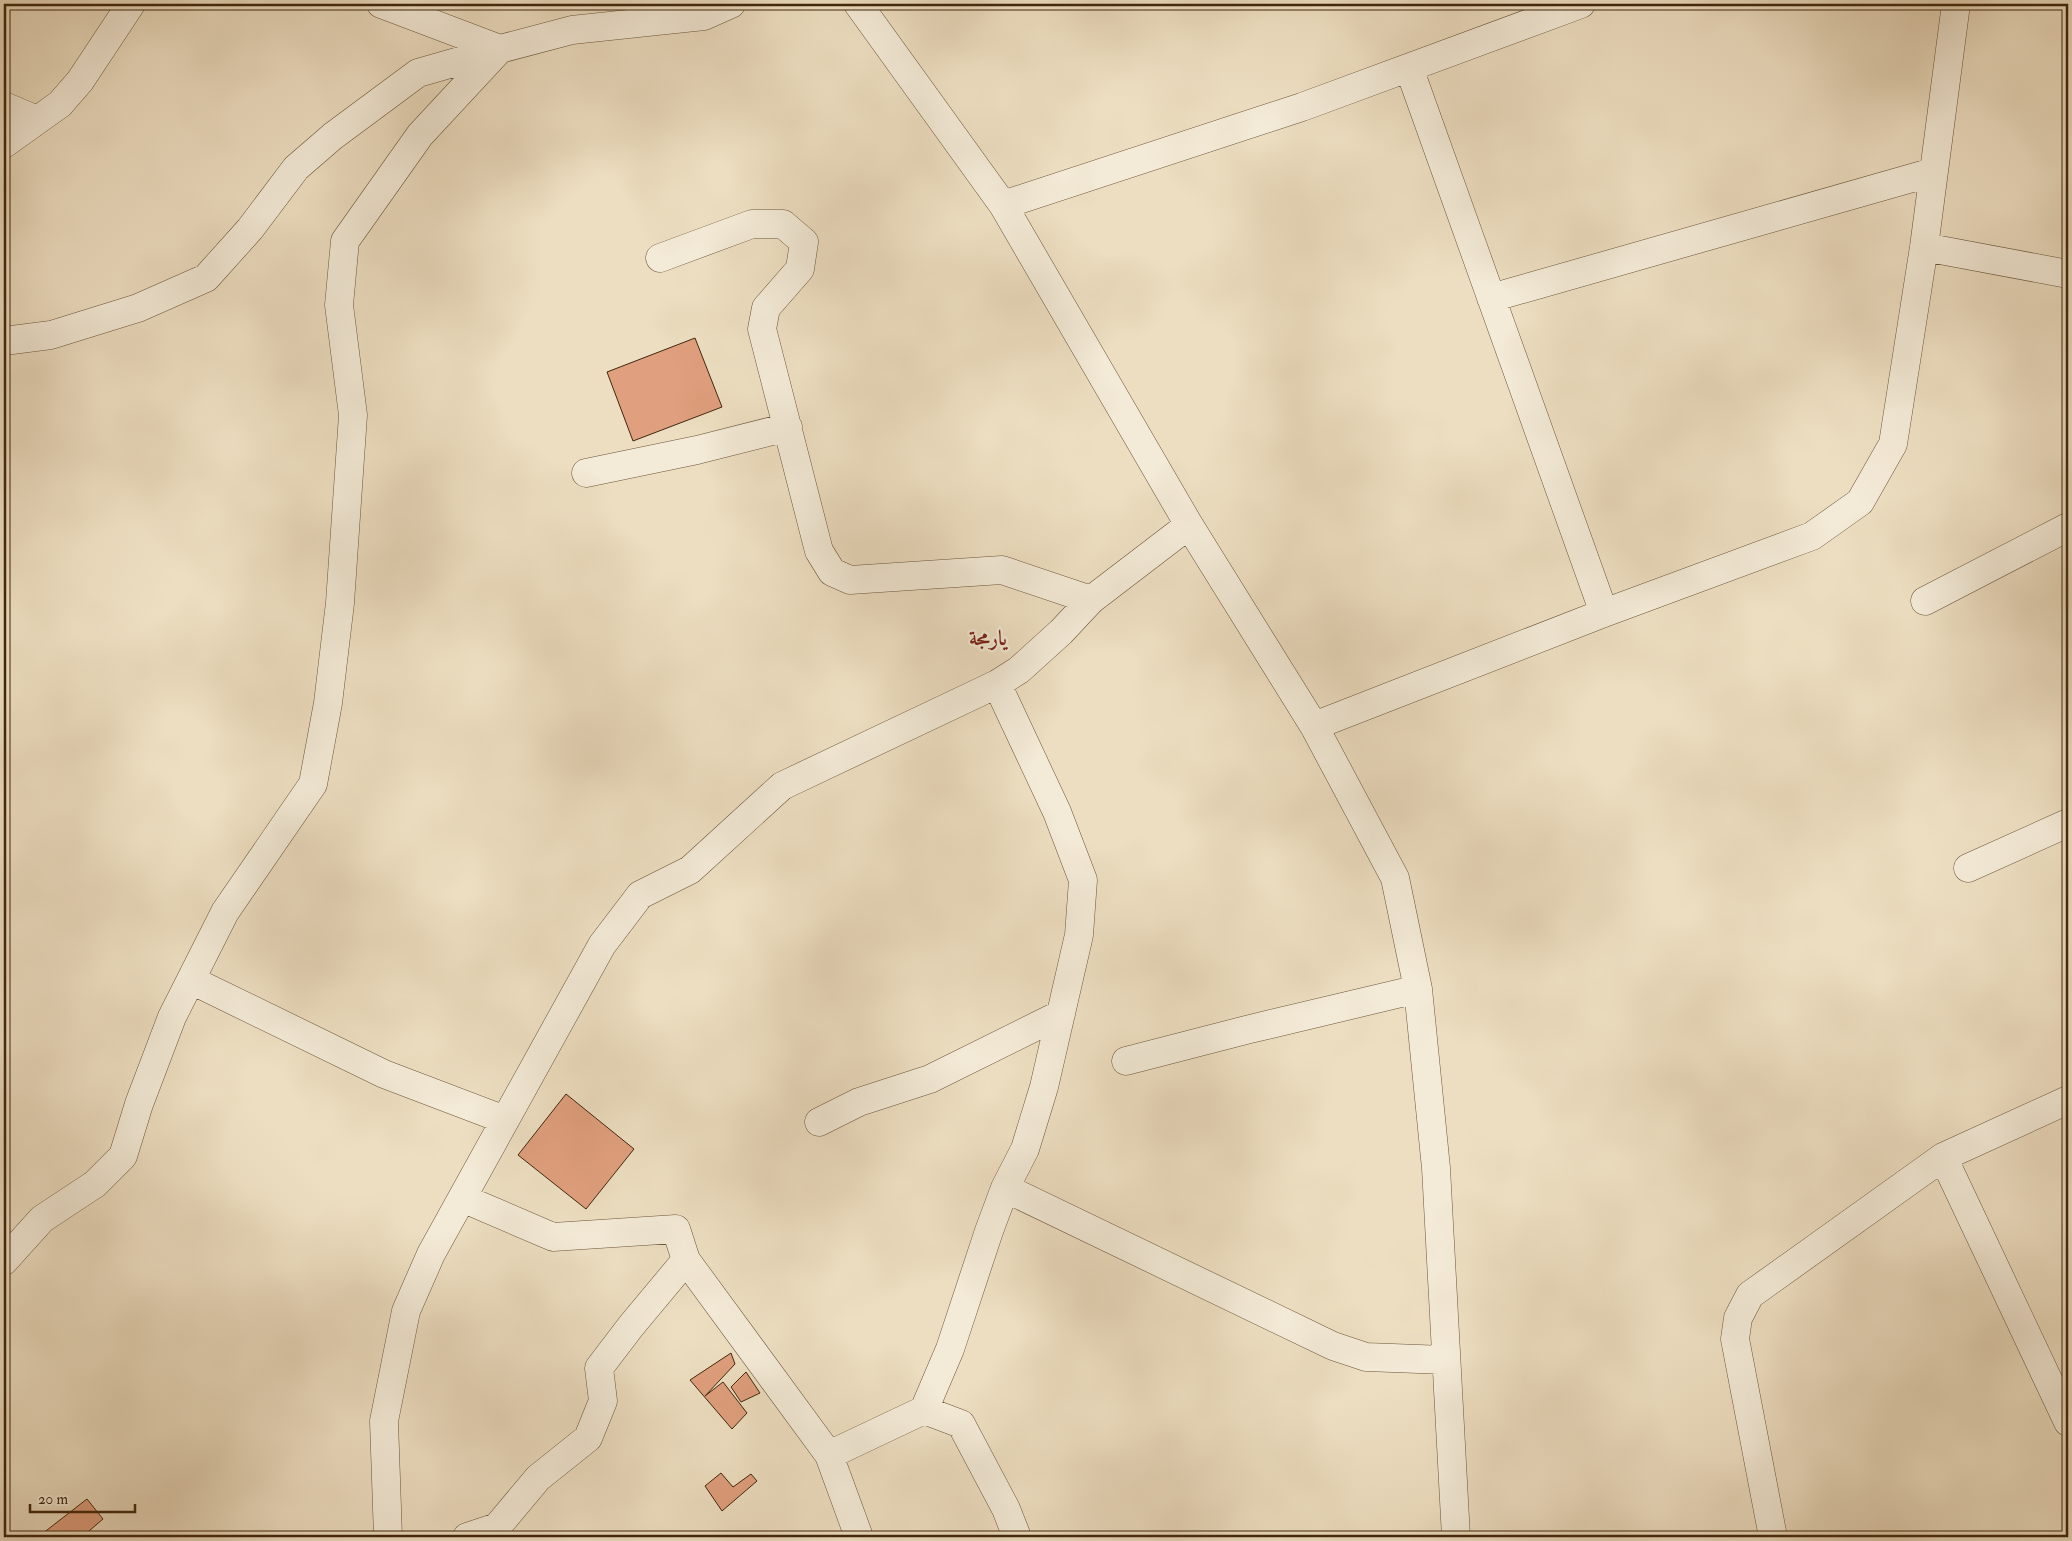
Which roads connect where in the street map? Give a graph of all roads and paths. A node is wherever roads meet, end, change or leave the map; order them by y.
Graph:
1 (131, 4) edge
2 (381, 4) edge
3 (732, 4) edge
4 (858, 4) edge
5 (1581, 4) edge
6 (1956, 4) edge
7 (500, 49) junction
8 (1409, 68) junction
9 (4, 106) edge
10 (37, 120) junction
11 (4, 144) edge
12 (1934, 172) junction
13 (1004, 205) junction
14 (1924, 247) junction
15 (660, 258) dead end
16 (2068, 274) edge
17 (1491, 298) junction
18 (4, 340) edge
19 (788, 427) junction
20 (586, 473) dead end
21 (1189, 525) junction
22 (2068, 527) edge
23 (1091, 600) junction
24 (1925, 601) dead end
25 (1604, 613) junction
26 (997, 684) junction
27 (1314, 726) junction
28 (2068, 823) edge
29 (1968, 868) dead end
30 (191, 980) junction
31 (1418, 989) junction
32 (1062, 1014) junction
33 (1126, 1061) dead end
34 (2068, 1100) edge
35 (505, 1120) junction
36 (818, 1122) dead end
37 (1944, 1157) junction
38 (1005, 1188) junction
39 (462, 1198) junction
40 (686, 1260) junction
41 (4, 1261) edge
42 (1445, 1360) junction
43 (924, 1410) junction
44 (2068, 1422) edge
45 (829, 1455) junction
46 (507, 1532) edge
47 (388, 1537) edge
48 (467, 1537) edge
49 (859, 1537) edge
50 (1017, 1537) edge
51 (1456, 1537) edge
52 (1773, 1537) edge

1 - 10 street
2 - 7 street
3 - 7 street
4 - 13 street
5 - 8 street
6 - 12 street
7 - 18 street
7 - 30 street
8 - 13 street
8 - 17 street
9 - 10 street
10 - 11 street
12 - 14 street
12 - 17 street
13 - 21 street
14 - 16 street
14 - 25 street
15 - 19 street
17 - 25 street
19 - 20 street
19 - 23 street
21 - 23 street
21 - 27 street
22 - 24 street
23 - 26 street
25 - 27 street
26 - 32 street
26 - 35 street
27 - 31 street
28 - 29 street
30 - 35 street
30 - 41 street
31 - 33 street
31 - 42 street
32 - 36 street
32 - 38 street
34 - 37 street
35 - 39 street
37 - 44 street
37 - 52 street
38 - 42 street
38 - 43 street
39 - 40 street
39 - 47 street
40 - 45 street
40 - 46 street
42 - 51 street
43 - 45 street
43 - 50 street
45 - 49 street
46 - 48 street

